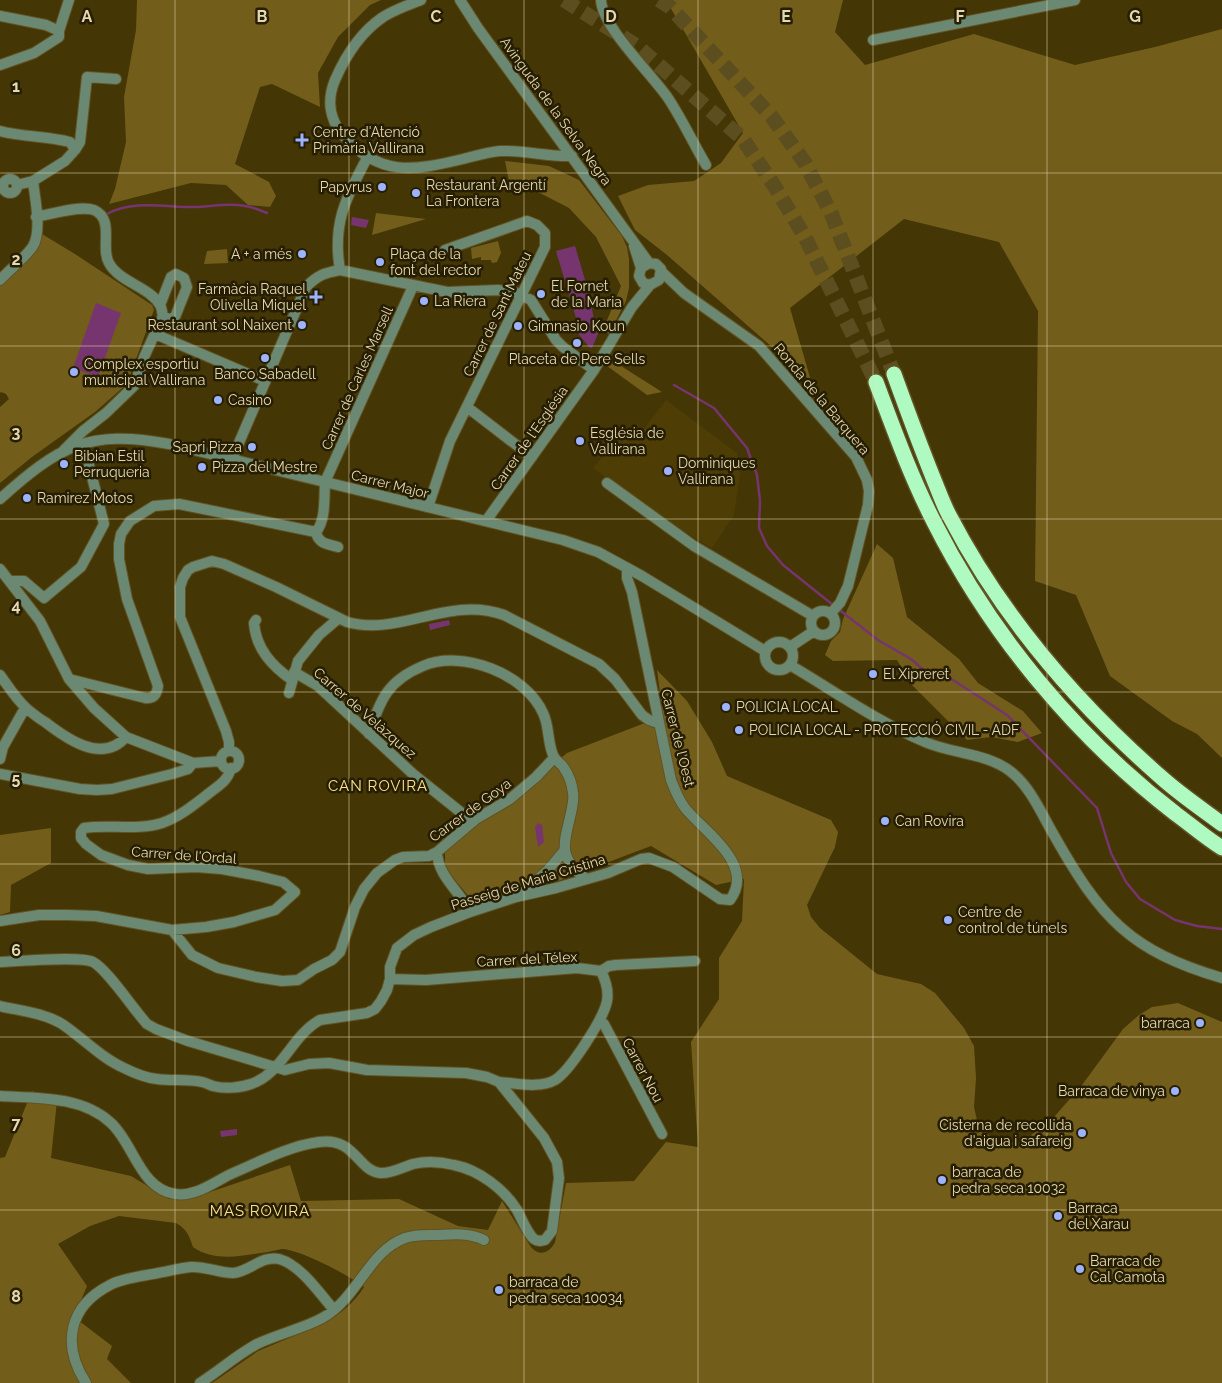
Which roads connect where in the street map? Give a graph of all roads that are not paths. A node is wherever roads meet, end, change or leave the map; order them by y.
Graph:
1 (70, 0) edge
2 (421, 0) edge
3 (460, 0) edge
4 (601, 0) edge
5 (1075, 0) edge
6 (0, 16) edge
7 (59, 31) junction
8 (873, 40) dead end
9 (0, 65) edge
10 (116, 79) dead end
11 (0, 131) edge
12 (75, 150) junction
13 (572, 156) junction
14 (367, 158) junction
15 (706, 165) dead end
16 (33, 181) junction
17 (3, 189) edge
18 (36, 217) junction
19 (445, 250) dead end
20 (645, 265) junction
21 (340, 270) junction
22 (661, 271) junction
23 (0, 280) edge
24 (649, 283) junction
25 (414, 286) junction
26 (684, 293) junction
27 (523, 295) junction
28 (156, 301) junction
29 (163, 316) junction
30 (155, 334) junction
31 (594, 370) junction
32 (894, 374) tunnel mouth
33 (265, 382) junction
34 (876, 382) tunnel mouth
35 (467, 406) junction
36 (64, 450) junction
37 (532, 457) junction
38 (232, 459) junction
39 (89, 465) dead end
40 (325, 482) junction
41 (607, 483) dead end
42 (0, 499) edge
43 (428, 507) junction
44 (486, 522) junction
45 (316, 532) junction
46 (338, 547) dead end
47 (627, 568) junction
48 (0, 569) edge
49 (642, 576) junction
50 (10, 581) junction
51 (632, 592) junction
52 (830, 613) junction
53 (813, 616) junction
54 (339, 618) junction
55 (256, 620) dead end
56 (814, 631) junction
57 (790, 647) junction
58 (766, 651) junction
59 (790, 665) junction
60 (0, 675) edge
61 (293, 676) junction
62 (69, 679) junction
63 (289, 693) dead end
64 (25, 708) junction
65 (658, 723) junction
66 (369, 734) junction
67 (126, 737) junction
68 (229, 751) junction
69 (554, 758) junction
70 (0, 759) edge
71 (221, 761) junction
72 (193, 763) junction
73 (231, 768) junction
74 (0, 774) edge
75 (473, 822) junction
76 (1222, 824) edge
77 (1222, 848) edge
78 (564, 851) junction
79 (436, 852) junction
80 (586, 879) junction
81 (516, 897) junction
82 (730, 900) joint
83 (470, 912) junction
84 (0, 921) edge
85 (172, 930) junction
86 (695, 961) dead end
87 (0, 962) edge
88 (601, 972) junction
89 (1222, 978) edge
90 (390, 979) junction
91 (0, 1006) edge
92 (599, 1021) junction
93 (275, 1067) junction
94 (499, 1082) junction
95 (0, 1096) edge
96 (662, 1134) dead end
97 (484, 1240) dead end
98 (334, 1310) junction
99 (86, 1383) edge
100 (200, 1383) edge

1 - 7 street
2 - 14 street
3 - 13 street, Avinguda de la Selva Negra
4 - 15 street
5 - 8 street
6 - 7 street
7 - 9 street
10 - 12 street
11 - 12 street
12 - 16 street
13 - 14 street
13 - 20 street, Avinguda de la Selva Negra
14 - 21 street
16 - 17 street
16 - 18 street
18 - 23 street
18 - 28 street
19 - 27 street, Carrer de Sant Mateu
20 - 22 street, Avinguda de la Selva Negra
20 - 24 street
21 - 25 street
21 - 33 street
22 - 24 street
22 - 26 street, Ronda de la Barquera
24 - 26 street, Ronda de la Barquera
24 - 31 street
25 - 27 street
25 - 40 street, Carrer de Carles Marsell
26 - 52 street, Ronda de la Barquera
27 - 31 street
27 - 35 street, Carrer de Sant Mateu
28 - 29 street
28 - 29 street
29 - 30 street
30 - 33 street
30 - 36 street
31 - 37 street, Carrer de l'Església
32 - 76 highway
33 - 38 street
34 - 77 highway
35 - 37 street
35 - 43 street, Carrer de Sant Mateu
36 - 38 street, Carrer Major
36 - 42 street, Carrer Major
37 - 44 street, Carrer de l'Església
38 - 40 street, Carrer Major
39 - 50 street
40 - 43 street, Carrer Major
40 - 45 street
41 - 53 street
43 - 44 street, Carrer Major
44 - 47 street, Carrer Major
45 - 46 street
45 - 62 street
47 - 49 street, Carrer Major
47 - 51 street, Carrer de l'Oest
48 - 50 street
49 - 51 street
49 - 58 street, Carrer Major
50 - 62 street
51 - 65 street, Carrer de l'Oest
52 - 53 street
52 - 56 street
53 - 56 street
54 - 61 street, Carrer de Velàzquez
54 - 65 street
54 - 68 street
55 - 61 street
56 - 57 street
57 - 58 street
57 - 59 street
58 - 59 street
59 - 89 street
60 - 64 street
61 - 63 street
61 - 66 street, Carrer de Velàzquez
62 - 67 street
64 - 67 street
64 - 70 street
65 - 82 street, Carrer de l'Oest
66 - 69 street
66 - 75 street, Carrer de Velàzquez
67 - 72 street
68 - 71 street
68 - 73 street
69 - 75 street, Carrer de Goya
69 - 78 street
71 - 72 street
71 - 73 street
72 - 74 street
73 - 85 street, Carrer de l'Ordal
75 - 79 street, Carrer de Goya
78 - 80 street
78 - 81 street
79 - 83 street
79 - 85 street, Carrer de Goya
80 - 81 street, Passeig de Maria Cristina
80 - 82 street, Passeig de Maria Cristina
81 - 83 street, Passeig de Maria Cristina
83 - 90 street, Passeig de Maria Cristina
84 - 85 street
86 - 88 street
87 - 93 street
88 - 90 street, Carrer del Télex
88 - 92 street
90 - 93 street, Passeig de Maria Cristina
91 - 93 street, Passeig de Maria Cristina
92 - 94 street
92 - 96 street, Carrer Nou
93 - 94 street
94 - 95 street
97 - 98 street
98 - 99 street
98 - 100 street

